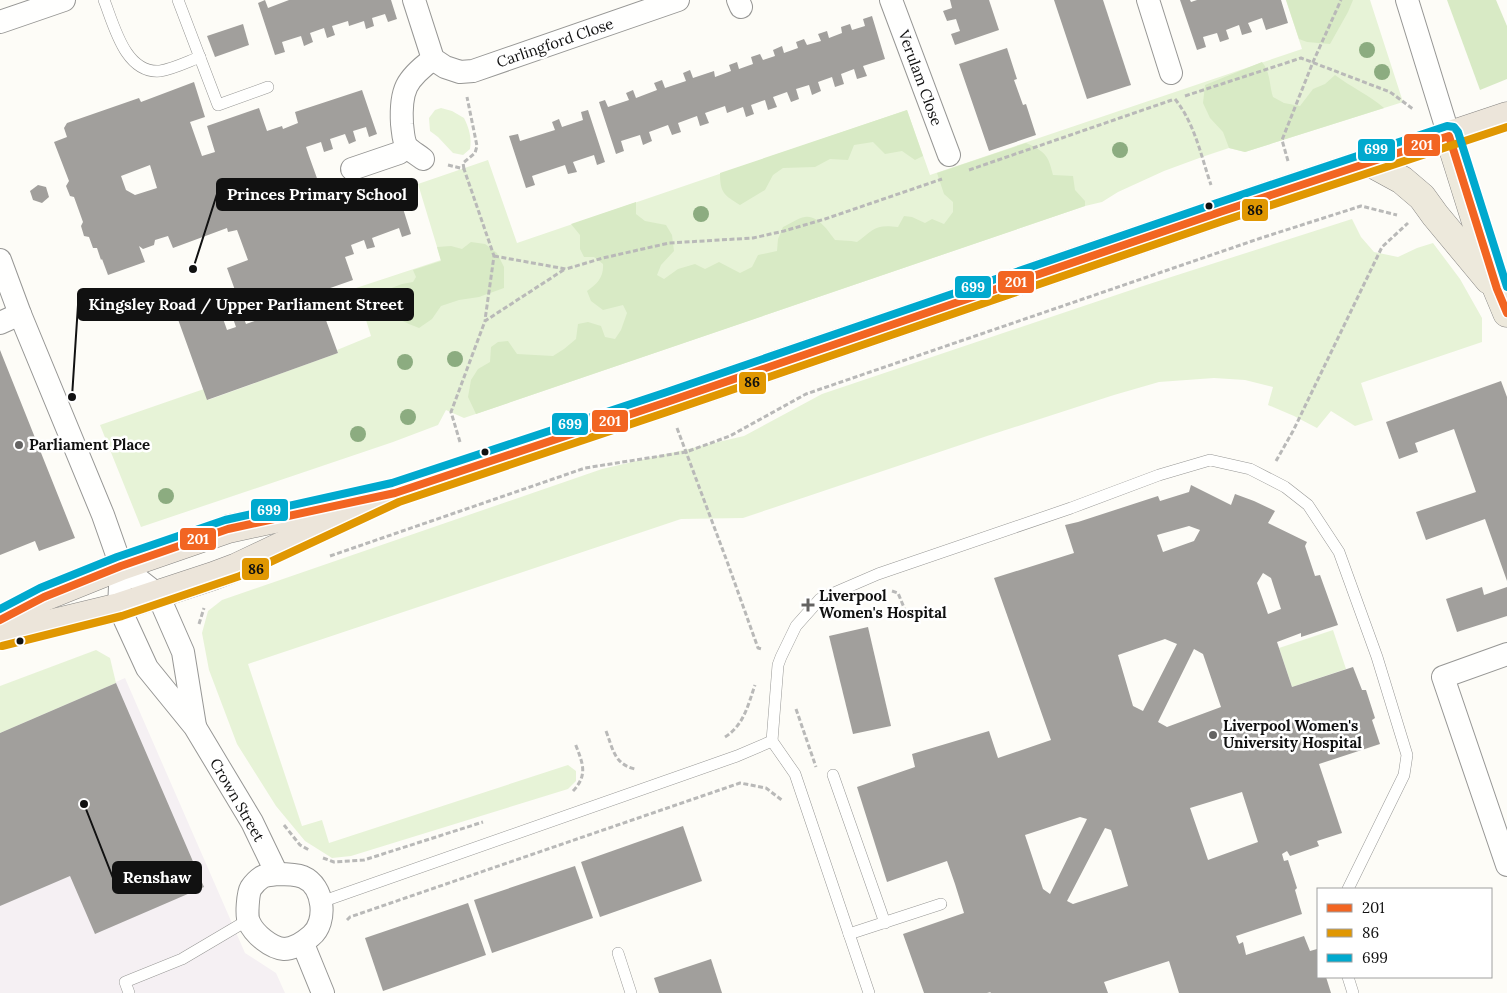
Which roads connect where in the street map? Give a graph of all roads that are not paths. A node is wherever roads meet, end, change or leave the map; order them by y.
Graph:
1 (64, 0) edge
2 (104, 0) edge
3 (178, 0) edge
4 (414, 0) edge
5 (678, 0) edge
6 (892, 0) edge
7 (1148, 0) edge
8 (1407, 0) edge
9 (0, 22) edge
10 (200, 57) junction
11 (433, 59) junction
12 (1172, 74) dead end
13 (268, 87) dead end
14 (1507, 116) edge
15 (1450, 136) junction
16 (949, 155) dead end
17 (1369, 162) junction
18 (352, 169) dead end
19 (0, 260) edge
20 (1502, 301) edge
21 (20, 314) junction
22 (0, 323) edge
23 (395, 492) junction
24 (121, 566) junction
25 (158, 595) junction
26 (119, 607) junction
27 (0, 620) edge
28 (0, 636) edge
29 (1507, 654) edge
30 (195, 727) junction
31 (772, 741) junction
32 (833, 775) dead end
33 (1507, 865) edge
34 (277, 874) junction
35 (1348, 888) edge
36 (321, 902) junction
37 (941, 904) dead end
38 (248, 920) junction
39 (885, 923) junction
40 (850, 934) junction
41 (303, 944) junction
42 (618, 952) dead end
43 (1348, 978) edge
44 (129, 993) edge
45 (323, 993) edge
46 (631, 993) edge
47 (869, 993) edge
48 (1353, 993) edge

1 - 9 street
2 - 10 lane
3 - 10 lane
4 - 11 street
5 - 11 street, Carlingford Close
6 - 16 street, Verulam Close
7 - 12 street
8 - 15 street
10 - 13 lane
11 - 18 street
14 - 15 highway
15 - 17 highway
15 - 20 main road
17 - 20 main road
17 - 23 highway
19 - 21 street
21 - 22 street
21 - 24 street
23 - 24 highway
23 - 25 highway
24 - 25 street
24 - 26 street
24 - 27 highway
25 - 26 highway
25 - 30 street, Crown Street
26 - 28 highway
26 - 30 street, Crown Street
29 - 33 street
30 - 34 street, Crown Street
31 - 35 lane
31 - 36 lane
31 - 40 lane
32 - 39 lane
34 - 36 street
34 - 38 street
36 - 41 street
37 - 39 lane
38 - 41 street
38 - 44 lane
39 - 40 lane
40 - 47 lane
41 - 45 street
42 - 46 lane
43 - 48 lane

